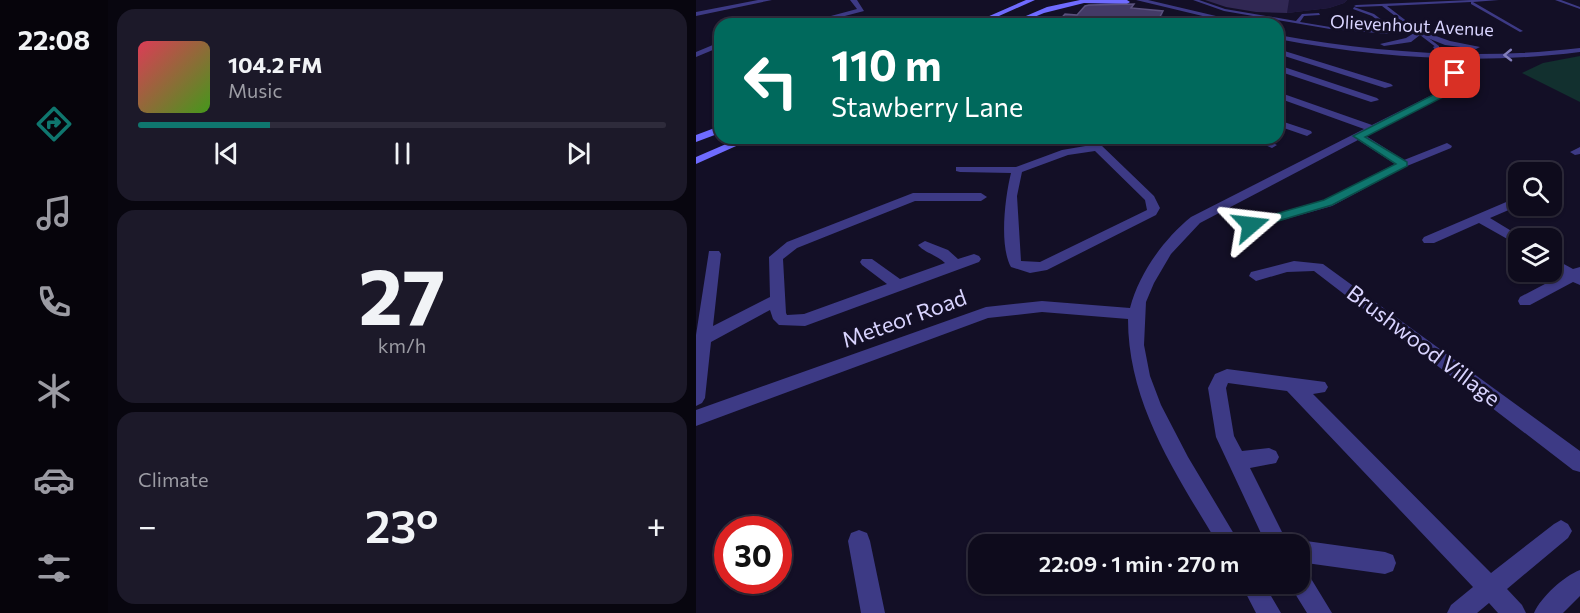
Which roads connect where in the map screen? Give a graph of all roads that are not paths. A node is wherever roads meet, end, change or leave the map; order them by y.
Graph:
1 (769, 0) edge
2 (853, 0) edge
3 (1065, 0) edge
4 (1117, 0) edge
5 (1139, 0) edge
6 (1195, 0) edge
7 (1377, 0) edge
8 (1466, 0) edge
9 (1497, 0) edge
10 (1557, 0) edge
11 (1029, 1) edge
12 (1127, 2) junction
13 (1472, 3) junction
14 (1383, 5) junction
15 (1580, 8) edge
16 (1042, 11) junction
17 (696, 14) edge
18 (1319, 14) dead end
19 (843, 18) edge
20 (989, 18) edge
21 (1025, 18) edge
22 (1195, 18) edge
23 (1219, 18) edge
24 (1278, 18) edge
25 (1284, 19) edge
26 (1298, 21) junction
27 (1284, 31) edge
28 (1521, 31) dead end
29 (1419, 32) junction
30 (1284, 38) edge
31 (1384, 44) junction
32 (714, 47) edge
33 (1476, 47) junction
34 (1487, 47) dead end
35 (1580, 50) edge
36 (1440, 51) junction
37 (1284, 53) edge
38 (696, 55) edge
39 (1284, 70) edge
40 (1388, 86) dead end
41 (1284, 97) edge
42 (1374, 100) dead end
43 (1284, 125) edge
44 (1374, 129) junction
45 (714, 132) edge
46 (1307, 133) dead end
47 (1358, 136) junction
48 (696, 139) edge
49 (735, 144) edge
50 (1093, 144) edge
51 (1102, 144) edge
52 (1447, 146) dead end
53 (696, 161) edge
54 (1403, 164) junction
55 (960, 169) dead end
56 (1017, 171) junction
57 (981, 198) dead end
58 (1508, 205) edge
59 (1480, 218) junction
60 (1251, 225) dead end
61 (1508, 236) edge
62 (1429, 240) dead end
63 (925, 245) dead end
64 (714, 254) dead end
65 (974, 259) dead end
66 (867, 262) dead end
67 (955, 264) junction
68 (1562, 268) edge
69 (1256, 276) dead end
70 (1578, 276) edge
71 (898, 285) junction
72 (776, 300) junction
73 (1525, 301) dead end
74 (1136, 314) junction
75 (703, 339) junction
76 (1292, 384) junction
77 (1319, 387) dead end
78 (696, 398) edge
79 (696, 418) edge
80 (1269, 457) dead end
81 (1236, 461) junction
82 (1580, 463) edge
83 (1561, 531) dead end
84 (1224, 534) edge
85 (1272, 534) edge
86 (859, 541) dead end
87 (1310, 553) edge
88 (1384, 563) dead end
89 (1580, 582) edge
90 (1490, 587) junction
91 (1258, 594) edge
92 (1308, 594) edge
93 (873, 613) edge
94 (1269, 613) edge
95 (1320, 613) edge
96 (1459, 613) edge
97 (1514, 613) edge
98 (1546, 613) edge

1 - 17 street
2 - 19 street
3 - 16 main road
4 - 12 street
5 - 23 street
6 - 24 lane
7 - 14 lane
8 - 13 lane
9 - 13 lane
10 - 15 lane
11 - 20 main road
12 - 16 main road
12 - 22 street
13 - 14 lane
13 - 28 lane
14 - 26 lane
14 - 29 lane
16 - 21 main road
18 - 26 lane
25 - 26 lane
27 - 31 street, Olievenhout Avenue
29 - 31 street
29 - 33 street
29 - 36 lane
30 - 36 street, Olievenhout Avenue
31 - 36 street, Olievenhout Avenue
32 - 38 street
33 - 34 street, Olievenhout Avenue
33 - 36 street, Olievenhout Avenue
35 -> 36 street, Olievenhout Avenue
36 - 44 street
37 - 40 street
39 - 42 street
41 - 44 street
43 - 46 street
44 - 47 street
45 - 48 main road
47 - 54 street
47 - 74 street
49 - 53 main road
50 - 56 street
51 - 56 street
52 - 54 street
54 - 60 street
55 - 56 street
57 - 72 street
58 - 59 street
59 - 61 street
59 - 62 street
63 - 67 street
64 - 75 street
65 - 67 street
66 - 71 street
67 - 71 street
68 - 70 street
69 - 82 street, Brushwood Village
70 - 73 street
71 - 72 street
72 - 75 street
74 - 79 street, Meteor Road
74 - 84 street
75 - 78 street
76 - 77 street
76 - 81 street
76 - 90 street
80 - 81 street
81 - 85 street
83 - 90 street
86 - 93 street
87 - 88 street
89 - 98 street
90 - 96 street
90 - 97 street
91 - 94 street
92 - 95 street

